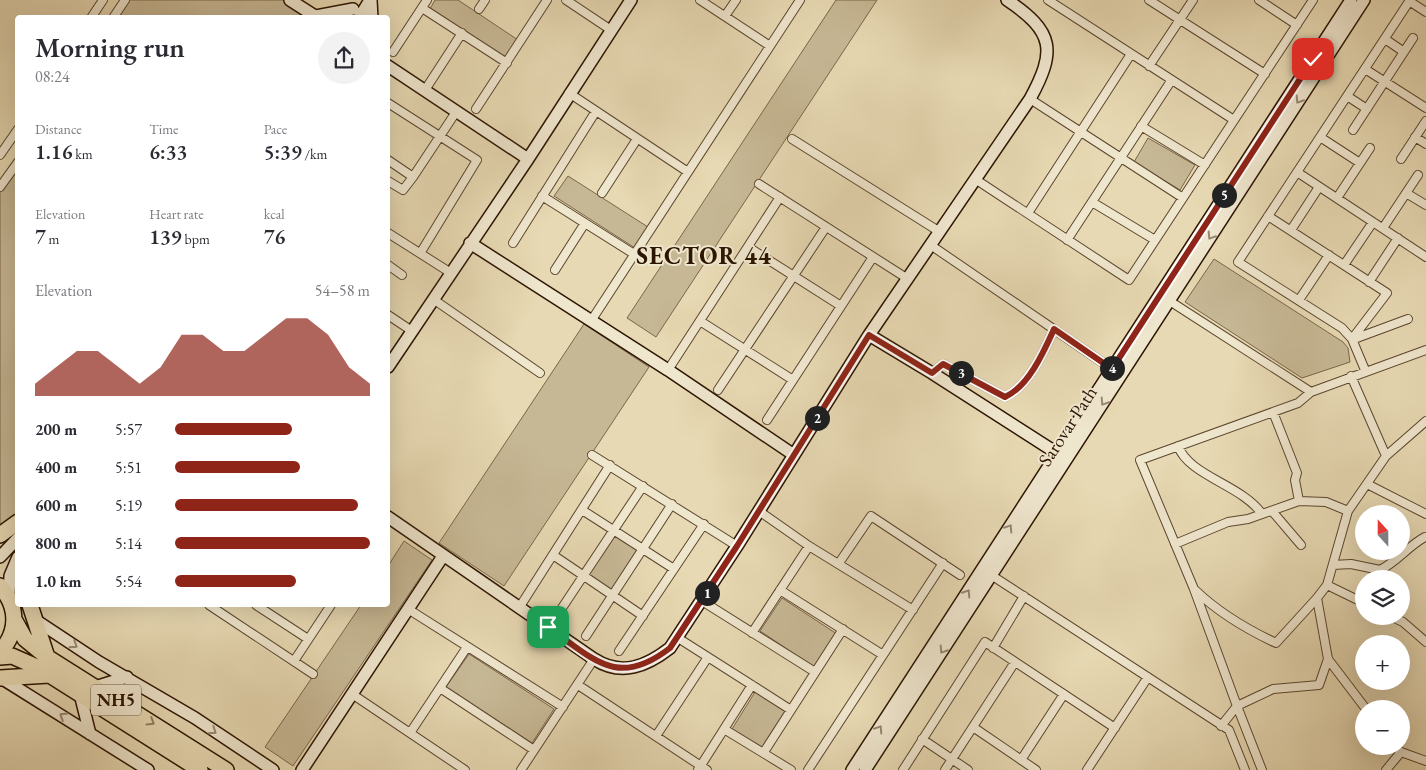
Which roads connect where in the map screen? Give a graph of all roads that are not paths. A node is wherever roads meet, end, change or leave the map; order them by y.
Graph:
1 (103, 0) edge
2 (125, 0) edge
3 (290, 0) edge
4 (371, 0) edge
5 (427, 0) edge
6 (485, 0) edge
7 (548, 0) edge
8 (566, 0) edge
9 (632, 0) edge
10 (700, 0) edge
11 (736, 0) edge
12 (800, 0) edge
13 (1007, 0) edge
14 (1049, 0) edge
15 (1149, 0) edge
16 (1193, 0) edge
17 (1259, 0) edge
18 (1313, 0) edge
19 (1351, 0) edge
20 (1364, 0) edge
21 (1410, 1) edge
22 (422, 8) junction
23 (479, 9) dead end
24 (355, 11) edge
25 (1426, 12) edge
26 (94, 15) edge
27 (115, 15) edge
28 (302, 15) edge
29 (314, 15) edge
30 (330, 15) edge
31 (372, 15) edge
32 (725, 16) junction
33 (1180, 20) junction
34 (1297, 25) junction
35 (611, 30) junction
36 (462, 34) junction
37 (1413, 38) dead end
38 (1385, 39) junction
39 (770, 46) junction
40 (393, 52) dead end
41 (1404, 52) junction
42 (1131, 54) junction
43 (507, 62) junction
44 (1149, 66) junction
45 (1365, 69) junction
46 (390, 70) edge
47 (1265, 74) junction
48 (1171, 81) junction
49 (1385, 82) junction
50 (425, 90) junction
51 (569, 93) junction
52 (1347, 96) junction
53 (1030, 99) junction
54 (390, 105) edge
55 (1426, 108) edge
56 (476, 109) dead end
57 (1367, 109) junction
58 (596, 111) junction
59 (456, 112) junction
60 (1234, 120) junction
61 (1426, 121) edge
62 (1141, 126) junction
63 (1353, 130) dead end
64 (15, 133) edge
65 (1080, 133) junction
66 (1320, 137) junction
67 (441, 138) junction
68 (1415, 138) junction
69 (637, 139) junction
70 (792, 139) dead end
71 (1426, 144) edge
72 (1370, 148) dead end
73 (0, 155) edge
74 (528, 159) junction
75 (1120, 159) junction
76 (1401, 159) dead end
77 (390, 161) edge
78 (1360, 163) junction
79 (1205, 165) junction
80 (15, 166) edge
81 (688, 172) junction
82 (1297, 172) junction
83 (1418, 175) dead end
84 (413, 177) junction
85 (975, 178) junction
86 (390, 182) edge
87 (759, 184) dead end
88 (0, 187) edge
89 (1319, 187) junction
90 (1406, 192) junction
91 (602, 193) dead end
92 (542, 196) junction
93 (780, 198) junction
94 (1183, 198) junction
95 (1337, 198) junction
96 (1092, 202) junction
97 (1426, 206) edge
98 (1028, 213) junction
99 (1268, 216) junction
100 (1372, 222) junction
101 (585, 223) junction
102 (826, 227) junction
103 (1382, 228) junction
104 (1291, 230) junction
105 (940, 232) junction
106 (390, 233) edge
107 (1398, 238) junction
108 (1067, 240) junction
109 (1155, 240) junction
110 (470, 243) junction
111 (513, 243) dead end
112 (932, 246) junction
113 (748, 247) junction
114 (421, 252) junction
115 (634, 254) junction
116 (1329, 255) junction
117 (1426, 256) edge
118 (873, 257) junction
119 (1344, 265) junction
120 (390, 266) edge
121 (555, 270) dead end
122 (451, 272) junction
123 (402, 275) dead end
124 (793, 276) junction
125 (908, 279) junction
126 (1370, 282) junction
127 (1165, 297) junction
128 (434, 300) junction
129 (1300, 300) junction
130 (841, 306) junction
131 (390, 316) edge
132 (1408, 320) dead end
133 (591, 321) junction
134 (700, 321) junction
135 (1054, 329) junction
136 (412, 331) junction
137 (869, 335) junction
138 (1352, 339) junction
139 (745, 350) junction
140 (1426, 350) edge
141 (390, 363) edge
142 (1112, 369) junction
143 (668, 370) junction
144 (1365, 370) junction
145 (540, 373) dead end
146 (932, 373) junction
147 (1351, 376) junction
148 (793, 380) junction
149 (718, 390) dead end
150 (1311, 392) junction
151 (1272, 412) junction
152 (767, 420) dead end
153 (1426, 421) edge
154 (1178, 446) junction
155 (592, 455) dead end
156 (794, 455) junction
157 (1386, 456) junction
158 (1062, 457) junction
159 (610, 465) junction
160 (1366, 484) junction
161 (643, 486) junction
162 (1299, 500) junction
163 (672, 504) junction
164 (582, 510) junction
165 (759, 511) junction
166 (1272, 511) junction
167 (1348, 511) junction
168 (1262, 514) junction
169 (1426, 514) edge
170 (390, 519) edge
171 (15, 524) edge
172 (704, 524) junction
173 (614, 530) junction
174 (0, 536) edge
175 (1425, 537) edge
176 (15, 541) edge
177 (1175, 544) junction
178 (1301, 545) dead end
179 (737, 546) junction
180 (809, 546) junction
181 (643, 548) junction
182 (553, 555) junction
183 (443, 556) junction
184 (0, 557) edge
185 (839, 563) junction
186 (943, 563) junction
187 (15, 564) edge
188 (1333, 564) junction
189 (674, 569) junction
190 (987, 572) junction
191 (583, 575) junction
192 (960, 575) dead end
193 (1327, 585) junction
194 (1194, 589) junction
195 (780, 590) junction
196 (4, 591) edge
197 (613, 595) junction
198 (1024, 596) junction
199 (1317, 598) junction
200 (1355, 599) edge
201 (702, 601) junction
202 (214, 607) edge
203 (330, 607) edge
204 (269, 608) edge
205 (519, 608) junction
206 (408, 609) junction
207 (912, 610) junction
208 (32, 612) edge
209 (643, 616) junction
210 (556, 617) dead end
211 (15, 621) junction
212 (1406, 625) edge
213 (842, 629) junction
214 (752, 633) junction
215 (586, 636) dead end
216 (678, 638) junction
217 (308, 639) junction
218 (1426, 642) edge
219 (467, 647) junction
220 (993, 648) junction
221 (619, 651) dead end
222 (0, 652) edge
223 (883, 655) junction
224 (0, 657) edge
225 (47, 657) junction
226 (708, 657) junction
227 (1328, 658) junction
228 (594, 659) junction
229 (294, 662) junction
230 (1015, 662) junction
231 (815, 672) junction
232 (314, 674) dead end
233 (49, 675) junction
234 (127, 677) junction
235 (1148, 677) junction
236 (1, 678) edge
237 (578, 685) junction
238 (752, 685) junction
239 (95, 687) junction
240 (440, 688) junction
241 (80, 694) junction
242 (352, 694) junction
243 (1064, 694) junction
244 (1359, 700) edge
245 (1237, 706) junction
246 (563, 707) junction
247 (791, 710) junction
248 (1221, 726) junction
249 (973, 727) junction
250 (1115, 728) junction
251 (724, 729) junction
252 (410, 733) junction
253 (90, 734) junction
254 (656, 736) junction
255 (922, 739) junction
256 (534, 750) junction
257 (764, 752) junction
258 (1398, 755) edge
259 (1408, 755) edge
260 (952, 759) junction
261 (1021, 760) junction
262 (1426, 762) edge
263 (701, 769) edge
264 (148, 770) edge
265 (200, 770) edge
266 (226, 770) edge
267 (273, 770) edge
268 (302, 770) edge
269 (466, 770) edge
270 (521, 770) edge
271 (791, 770) edge
272 (808, 770) edge
273 (852, 770) edge
274 (865, 770) edge
275 (902, 770) edge
276 (945, 770) edge
277 (968, 770) edge
278 (1036, 770) edge
279 (1087, 770) edge
280 (1244, 770) edge
281 (1262, 770) edge
282 (1386, 770) edge

1 - 26 street
2 - 27 street
3 - 28 street
3 - 29 street
4 - 24 street
4 - 31 street
5 - 22 street
6 - 23 street
7 - 43 street
8 - 35 street
9 - 35 street
10 - 32 street
11 - 32 street
12 - 39 street
13 - 53 street
14 - 42 street
15 - 33 street
16 - 33 street
17 - 34 street
18 - 34 street
19 - 127 street, Sarovar Path
20 -> 127 street, Sarovar Path
21 - 25 street
21 - 38 street
22 - 36 street
22 - 40 street
24 - 30 street
32 - 39 street
33 - 44 street
33 - 47 street
34 - 47 street
35 - 51 street
36 - 43 street
36 - 50 street
37 - 41 street
38 - 41 street
38 - 45 street
39 - 81 street
41 - 49 street
42 - 44 street
42 - 65 street
43 - 56 street
44 - 48 street
45 - 49 street
45 - 52 street
46 - 50 street
47 - 60 street
48 - 60 street
48 - 62 street
49 - 55 street
49 - 57 street
50 - 59 street
51 - 58 street
51 - 74 street
52 - 57 street
52 - 66 street
53 - 65 street
53 - 85 street
54 - 67 street
57 - 63 street
58 - 69 street
58 - 92 street
59 - 67 street
59 - 74 street
60 - 79 street
61 - 68 street
62 - 75 street
62 - 79 street
64 - 73 street
65 - 75 street
65 - 98 street
66 - 78 street
66 - 82 street
67 - 84 street
67 - 114 street
68 - 71 street
68 - 76 street
69 - 81 street
69 - 91 street
70 - 105 street
72 - 78 street
74 - 110 street
75 - 94 street
75 - 96 street
77 - 84 street
78 - 95 street
79 - 94 street
80 - 88 street
81 - 115 street
82 - 89 street
82 - 99 street
83 - 90 street
84 - 86 street
85 - 98 street
85 - 105 street
87 - 93 street
89 - 95 street
89 - 104 street
90 - 97 street
90 - 103 street
92 - 101 street
92 - 111 street
93 - 102 street
93 - 113 street
94 - 109 street
95 - 100 street
96 - 108 street
96 - 109 street
98 - 108 street
99 - 104 street
99 - 129 street
100 - 103 street
100 - 119 street
101 - 115 street
101 - 121 street
102 - 118 street
102 - 124 street
103 - 107 street
104 - 116 street
105 - 112 street
106 - 114 street
107 - 117 street
107 - 126 street
108 - 109 street
110 - 122 street
110 - 133 street
112 - 125 street
112 - 135 street
113 - 124 street
113 - 134 street
114 - 122 street
115 - 133 street
116 - 119 street
116 - 129 street
118 - 125 street
118 - 130 street
119 - 126 street
120 - 123 street
122 - 128 street
124 - 130 street
124 - 139 street
125 - 137 street
126 - 138 street
127 - 142 street, Sarovar Path
127 - 150 street
127 -> 158 street, Sarovar Path
128 - 136 street
128 - 145 street
129 - 138 street
130 - 148 street
131 - 136 street
132 - 138 street
133 - 143 street
134 - 139 street
134 - 143 street
135 - 142 street
135 - 146 street
136 - 141 street
137 - 146 street
137 - 156 street
138 - 144 street
139 - 148 street
139 - 149 street
140 - 144 street
142 - 158 street, Sarovar Path
143 - 156 street
144 - 147 street
146 - 158 street
147 - 150 street
147 - 157 street
148 - 152 street
150 - 151 street
151 - 154 street
151 - 162 street
153 - 157 street
154 - 168 street
154 - 177 street
155 - 159 street
156 - 165 street
157 - 160 street
158 - 190 street, Sarovar Path
159 - 161 street
159 - 164 street
160 - 167 street
160 - 169 street
161 - 163 street
161 - 173 street
162 - 166 street
162 - 167 street
163 - 172 street
163 - 181 street
164 - 173 street
164 - 182 street
165 - 179 street
165 - 180 street
166 - 168 street
166 - 178 street
167 - 188 street
168 - 177 street
170 - 183 street
171 - 174 highway
172 - 179 street
172 - 189 street
173 - 181 street
173 - 191 street
175 - 188 street
176 - 184 street
177 - 194 street
179 - 201 street
180 - 185 street
180 - 195 street
181 - 189 street
181 - 197 street
182 - 191 street
182 - 205 street
183 - 205 street
183 - 206 street
185 - 186 street
185 - 207 street
186 - 192 street
186 - 207 street
187 - 196 street
188 - 193 street
189 - 209 street
190 - 198 street
273 -> 190 street, Sarovar Path
190 -> 274 street, Sarovar Path
191 - 197 street
191 - 210 street
193 - 199 street
193 - 200 street
194 - 199 street
194 - 245 street
195 - 213 street
195 - 214 street
196 - 211 highway, NH5
197 - 209 street
197 - 215 street
198 - 220 street
198 - 235 street
199 - 227 street
201 - 214 street
201 - 216 street
202 - 229 street
203 - 217 street
204 - 217 street
205 - 228 street
206 - 219 street
206 - 242 street
207 - 223 street
208 - 225 highway
208 -> 234 street
209 - 221 street
211 - 222 highway
211 - 225 highway, NH5
212 - 218 street
213 - 223 street
213 - 231 street
214 - 231 street
216 - 226 street
216 - 228 street
217 - 229 street
219 - 240 street
219 - 246 street
220 - 230 street
220 - 255 street
223 - 272 street
224 - 233 highway, NH5
225 - 239 highway, NH5
226 - 238 street
226 - 254 street
227 - 244 street
227 - 245 street
228 - 237 street
229 - 232 street
230 - 243 street
230 - 249 street
231 - 247 street
233 - 236 highway
233 - 241 highway, NH5
234 - 239 street
234 -> 267 street
235 - 248 street
235 - 250 street
253 -> 236 street
237 - 246 street
237 - 254 street
238 - 247 street
238 - 251 street
239 -> 266 highway, NH5
240 - 252 street
240 - 256 street
241 - 253 street
241 - 265 highway, NH5
242 - 252 street
242 - 268 street
243 - 250 street
243 - 261 street
245 - 248 street
245 - 281 street
246 - 256 street
247 - 257 street
248 - 280 street
249 - 260 street
249 - 261 street
250 - 279 street
251 - 257 street
251 - 263 street
252 - 269 street
253 - 264 street
254 - 263 street
255 - 260 street
255 - 275 street
256 - 270 street
257 - 271 street
258 - 282 street
259 - 262 street
260 - 276 street
260 - 277 street
261 - 278 street

